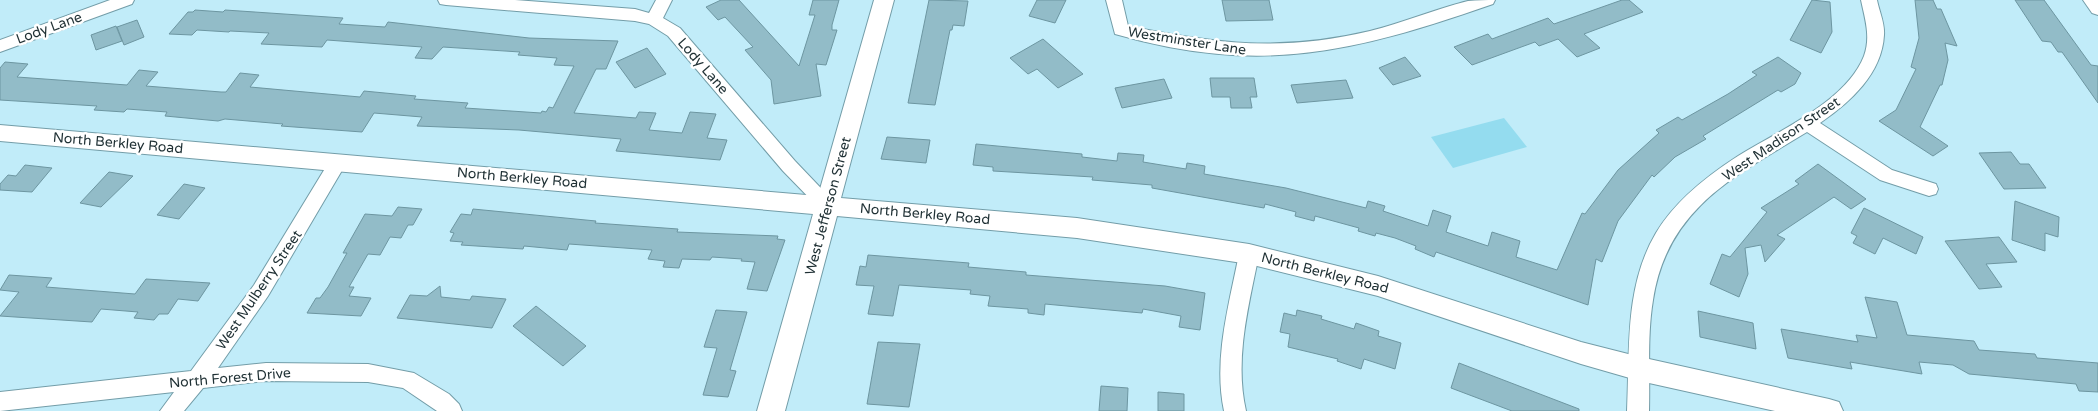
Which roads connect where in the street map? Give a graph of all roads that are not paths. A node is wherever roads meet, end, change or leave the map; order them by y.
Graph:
1 (126, 0) edge
2 (446, 0) edge
3 (664, 0) edge
4 (884, 0) edge
5 (1114, 0) edge
6 (1487, 0) edge
7 (1869, 0) edge
8 (2091, 0) edge
9 (2098, 9) edge
10 (654, 20) junction
11 (0, 46) edge
12 (1806, 123) junction
13 (0, 132) edge
14 (338, 162) junction
15 (1929, 189) dead end
16 (828, 205) junction
17 (1249, 254) junction
18 (1640, 369) junction
19 (198, 380) junction
20 (0, 402) edge
21 (445, 408) edge
22 (171, 411) edge
23 (771, 411) edge
24 (1234, 411) edge
25 (1638, 411) edge
26 (1830, 411) edge

1 - 11 street, Lody Lane
2 - 10 street, Lody Lane
3 - 10 street
4 - 16 street, West Jefferson Street
5 - 6 street, Westminster Lane
7 - 12 street, West Madison Street
8 - 9 street
10 - 16 street, Lody Lane
12 - 15 street
12 - 18 street, West Madison Street
13 - 14 street, North Berkley Road
14 - 16 street, North Berkley Road
14 - 19 street, West Mulberry Street
16 - 17 street, North Berkley Road
16 - 23 street, West Jefferson Street
17 - 18 street, North Berkley Road
17 - 24 street
18 - 25 street, West Madison Street
18 - 26 street, North Berkley Road
19 - 20 street, North Forest Drive
19 - 21 street, North Forest Drive
19 - 22 street, West Mulberry Street

